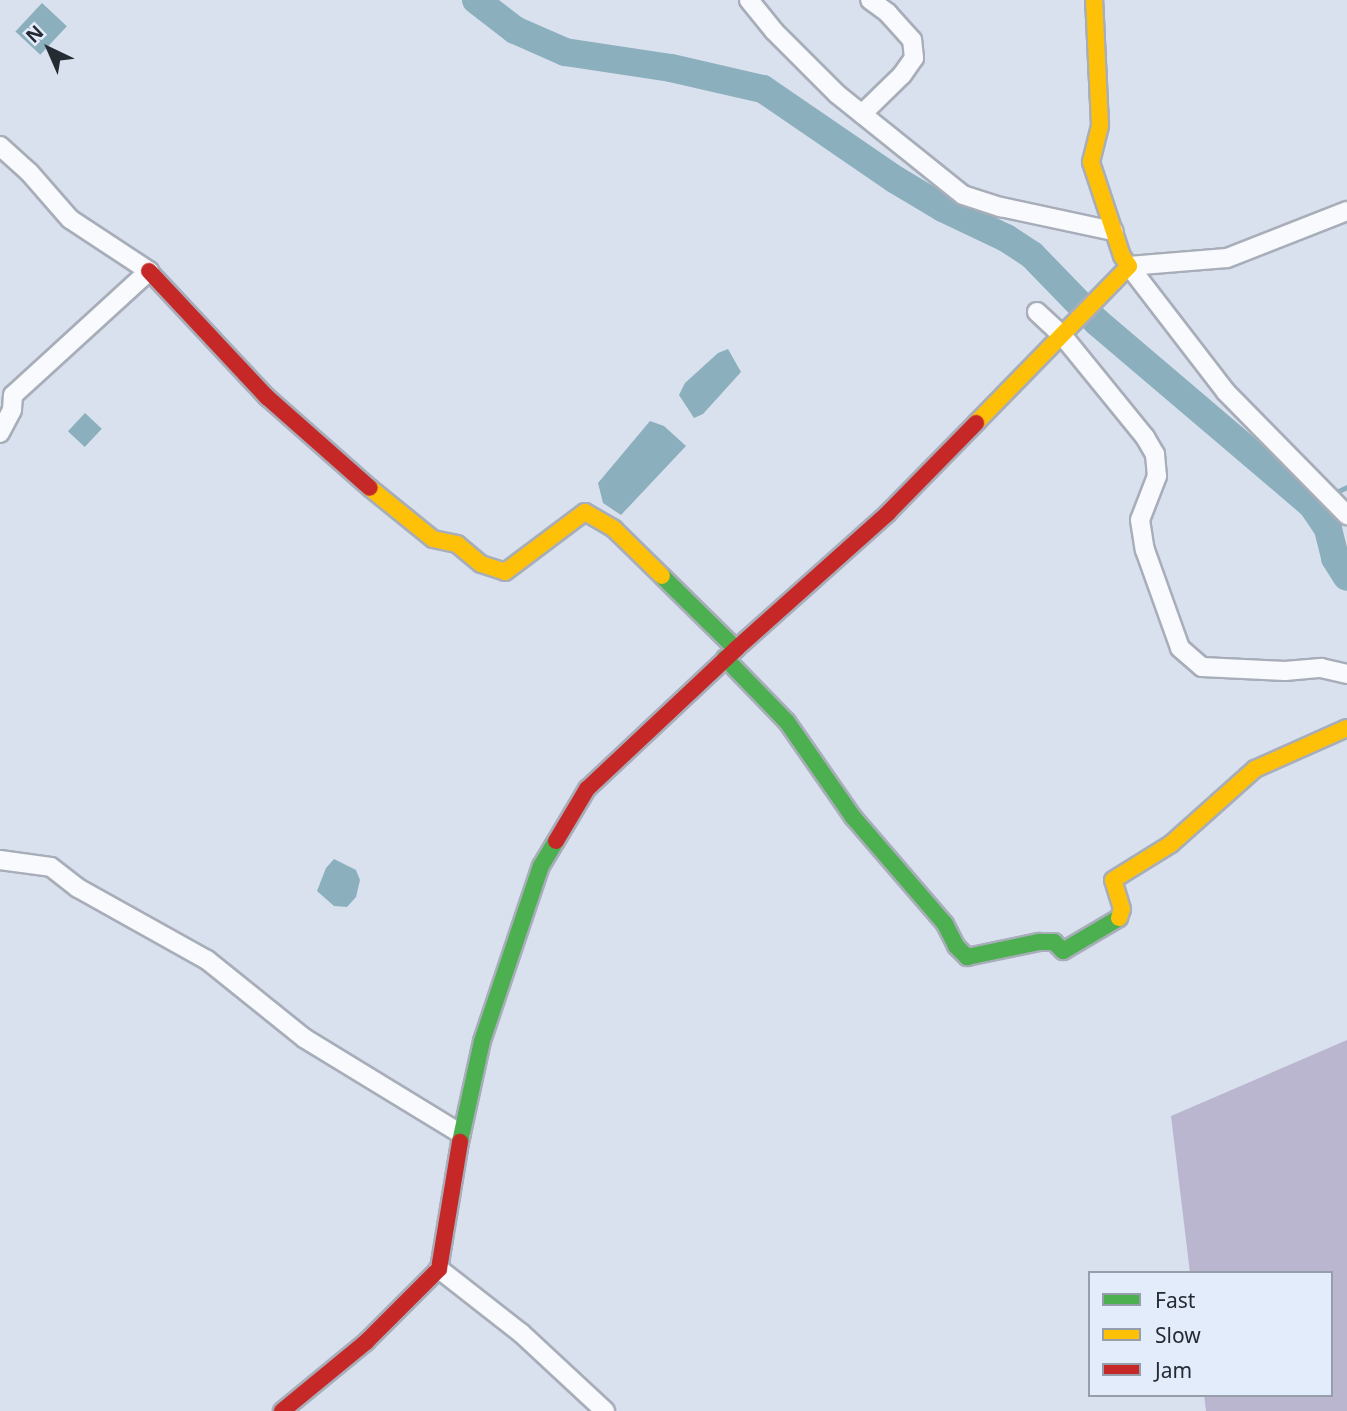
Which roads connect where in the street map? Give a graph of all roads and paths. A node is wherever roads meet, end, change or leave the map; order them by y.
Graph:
1 (748, 0) edge
2 (870, 0) edge
3 (1094, 0) edge
4 (862, 114) junction
5 (0, 146) edge
6 (1347, 211) edge
7 (1113, 231) junction
8 (1129, 266) junction
9 (149, 271) junction
10 (1037, 312) dead end
11 (1062, 335) junction
12 (0, 433) edge
13 (1347, 515) edge
14 (730, 654) junction
15 (1347, 674) edge
16 (1347, 728) edge
17 (0, 859) edge
18 (461, 1134) junction
19 (439, 1269) junction
20 (287, 1410) edge
21 (605, 1411) edge

1 - 4 street
2 - 4 street
3 - 7 street
4 - 7 street
5 - 9 street
6 - 8 street
7 - 8 street
8 - 11 street
8 - 13 street
9 - 12 street
9 - 14 street
10 - 11 street
11 - 14 street
11 - 15 street
14 - 16 street
14 - 18 street
17 - 18 street
18 - 19 street
19 - 20 street
19 - 21 street

